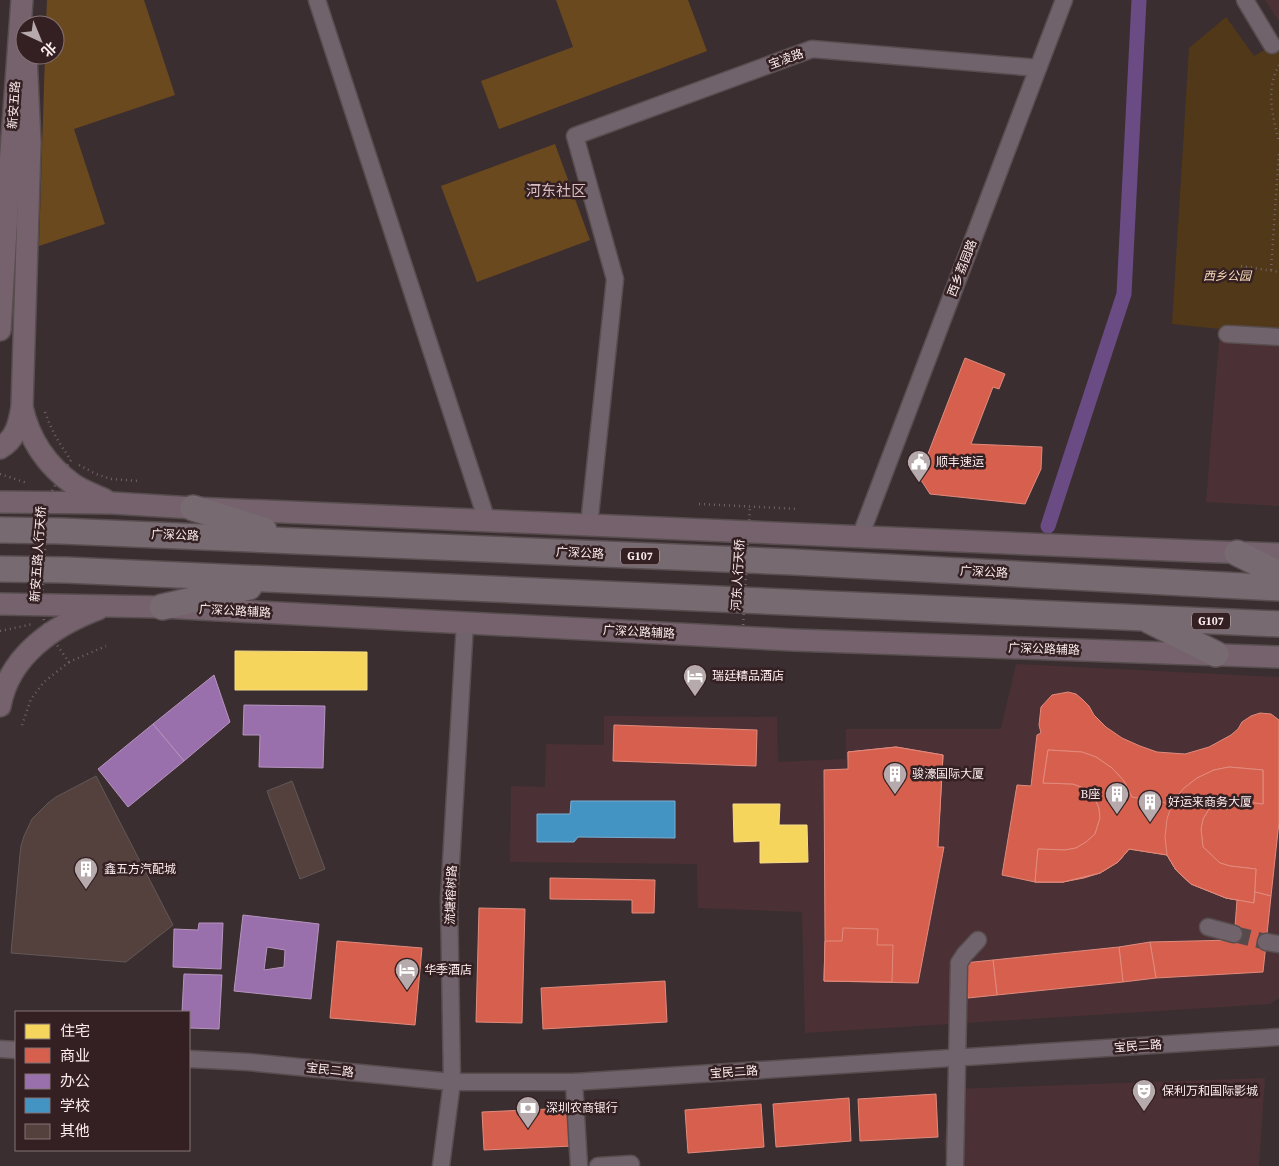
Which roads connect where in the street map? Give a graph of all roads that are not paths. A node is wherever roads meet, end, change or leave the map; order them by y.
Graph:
1 (23, 0) edge
2 (316, 0) edge
3 (1064, 0) edge
4 (1245, 0) edge
5 (24, 15) edge
6 (1272, 45) dead end
7 (26, 65) edge
8 (1038, 68) junction
9 (0, 330) edge
10 (1227, 334) dead end
11 (1279, 337) edge
12 (22, 406) junction
13 (0, 448) edge
14 (0, 502) edge
15 (112, 503) junction
16 (193, 508) junction
17 (487, 521) junction
18 (589, 525) junction
19 (0, 530) edge
20 (860, 537) junction
21 (298, 540) junction
22 (1237, 553) junction
23 (1279, 554) edge
24 (0, 569) edge
25 (1279, 574) edge
26 (280, 580) junction
27 (1279, 588) edge
28 (0, 604) edge
29 (107, 606) junction
30 (162, 607) junction
31 (1143, 618) junction
32 (466, 623) junction
33 (1279, 624) edge
34 (1216, 654) junction
35 (1279, 657) edge
36 (0, 706) edge
37 (1208, 927) dead end
38 (1234, 934) tunnel mouth
39 (978, 940) dead end
40 (1279, 1037) edge
41 (0, 1049) edge
42 (15, 1050) edge
43 (958, 1058) junction
44 (190, 1059) edge
45 (452, 1082) junction
46 (574, 1082) junction
47 (630, 1164) dead end
48 (441, 1166) edge
49 (579, 1166) edge
50 (598, 1166) edge
51 (956, 1166) edge

1 - 5 main road
1 - 9 main road, 新安五路
2 - 17 street
3 - 8 street, 西乡荔园路
4 - 6 street
7 - 12 main road
8 - 18 street, 宝凌路
8 - 20 street, 西乡荔园路
10 - 11 street
12 - 13 main road
12 - 15 main road
14 - 15 main road
15 - 16 main road
16 - 17 main road
16 - 21 highway
17 - 18 main road
18 - 20 main road
19 - 21 highway, 广深公路 / G107
20 - 22 main road
21 - 27 highway, 广深公路 / G107
22 - 23 main road
22 - 25 highway
24 - 26 highway, G107
26 - 30 highway
26 - 31 highway, G107
28 - 29 main road, 广深公路辅路
29 - 30 main road, 广深公路辅路
29 - 36 main road
30 - 32 main road, 广深公路辅路
31 - 33 highway, G107
31 - 34 highway
32 - 34 main road, 广深公路辅路
32 - 45 street, 流塘榕树路
34 - 35 main road, 广深公路辅路
37 - 38 street
39 - 43 street
40 - 43 street, 宝民二路
41 - 42 street
43 - 46 street, 宝民二路
43 - 51 street
44 - 45 street, 宝民二路
45 - 46 street, 宝民二路
45 - 48 street, 流塘榕树路
46 - 49 street
47 - 50 street

